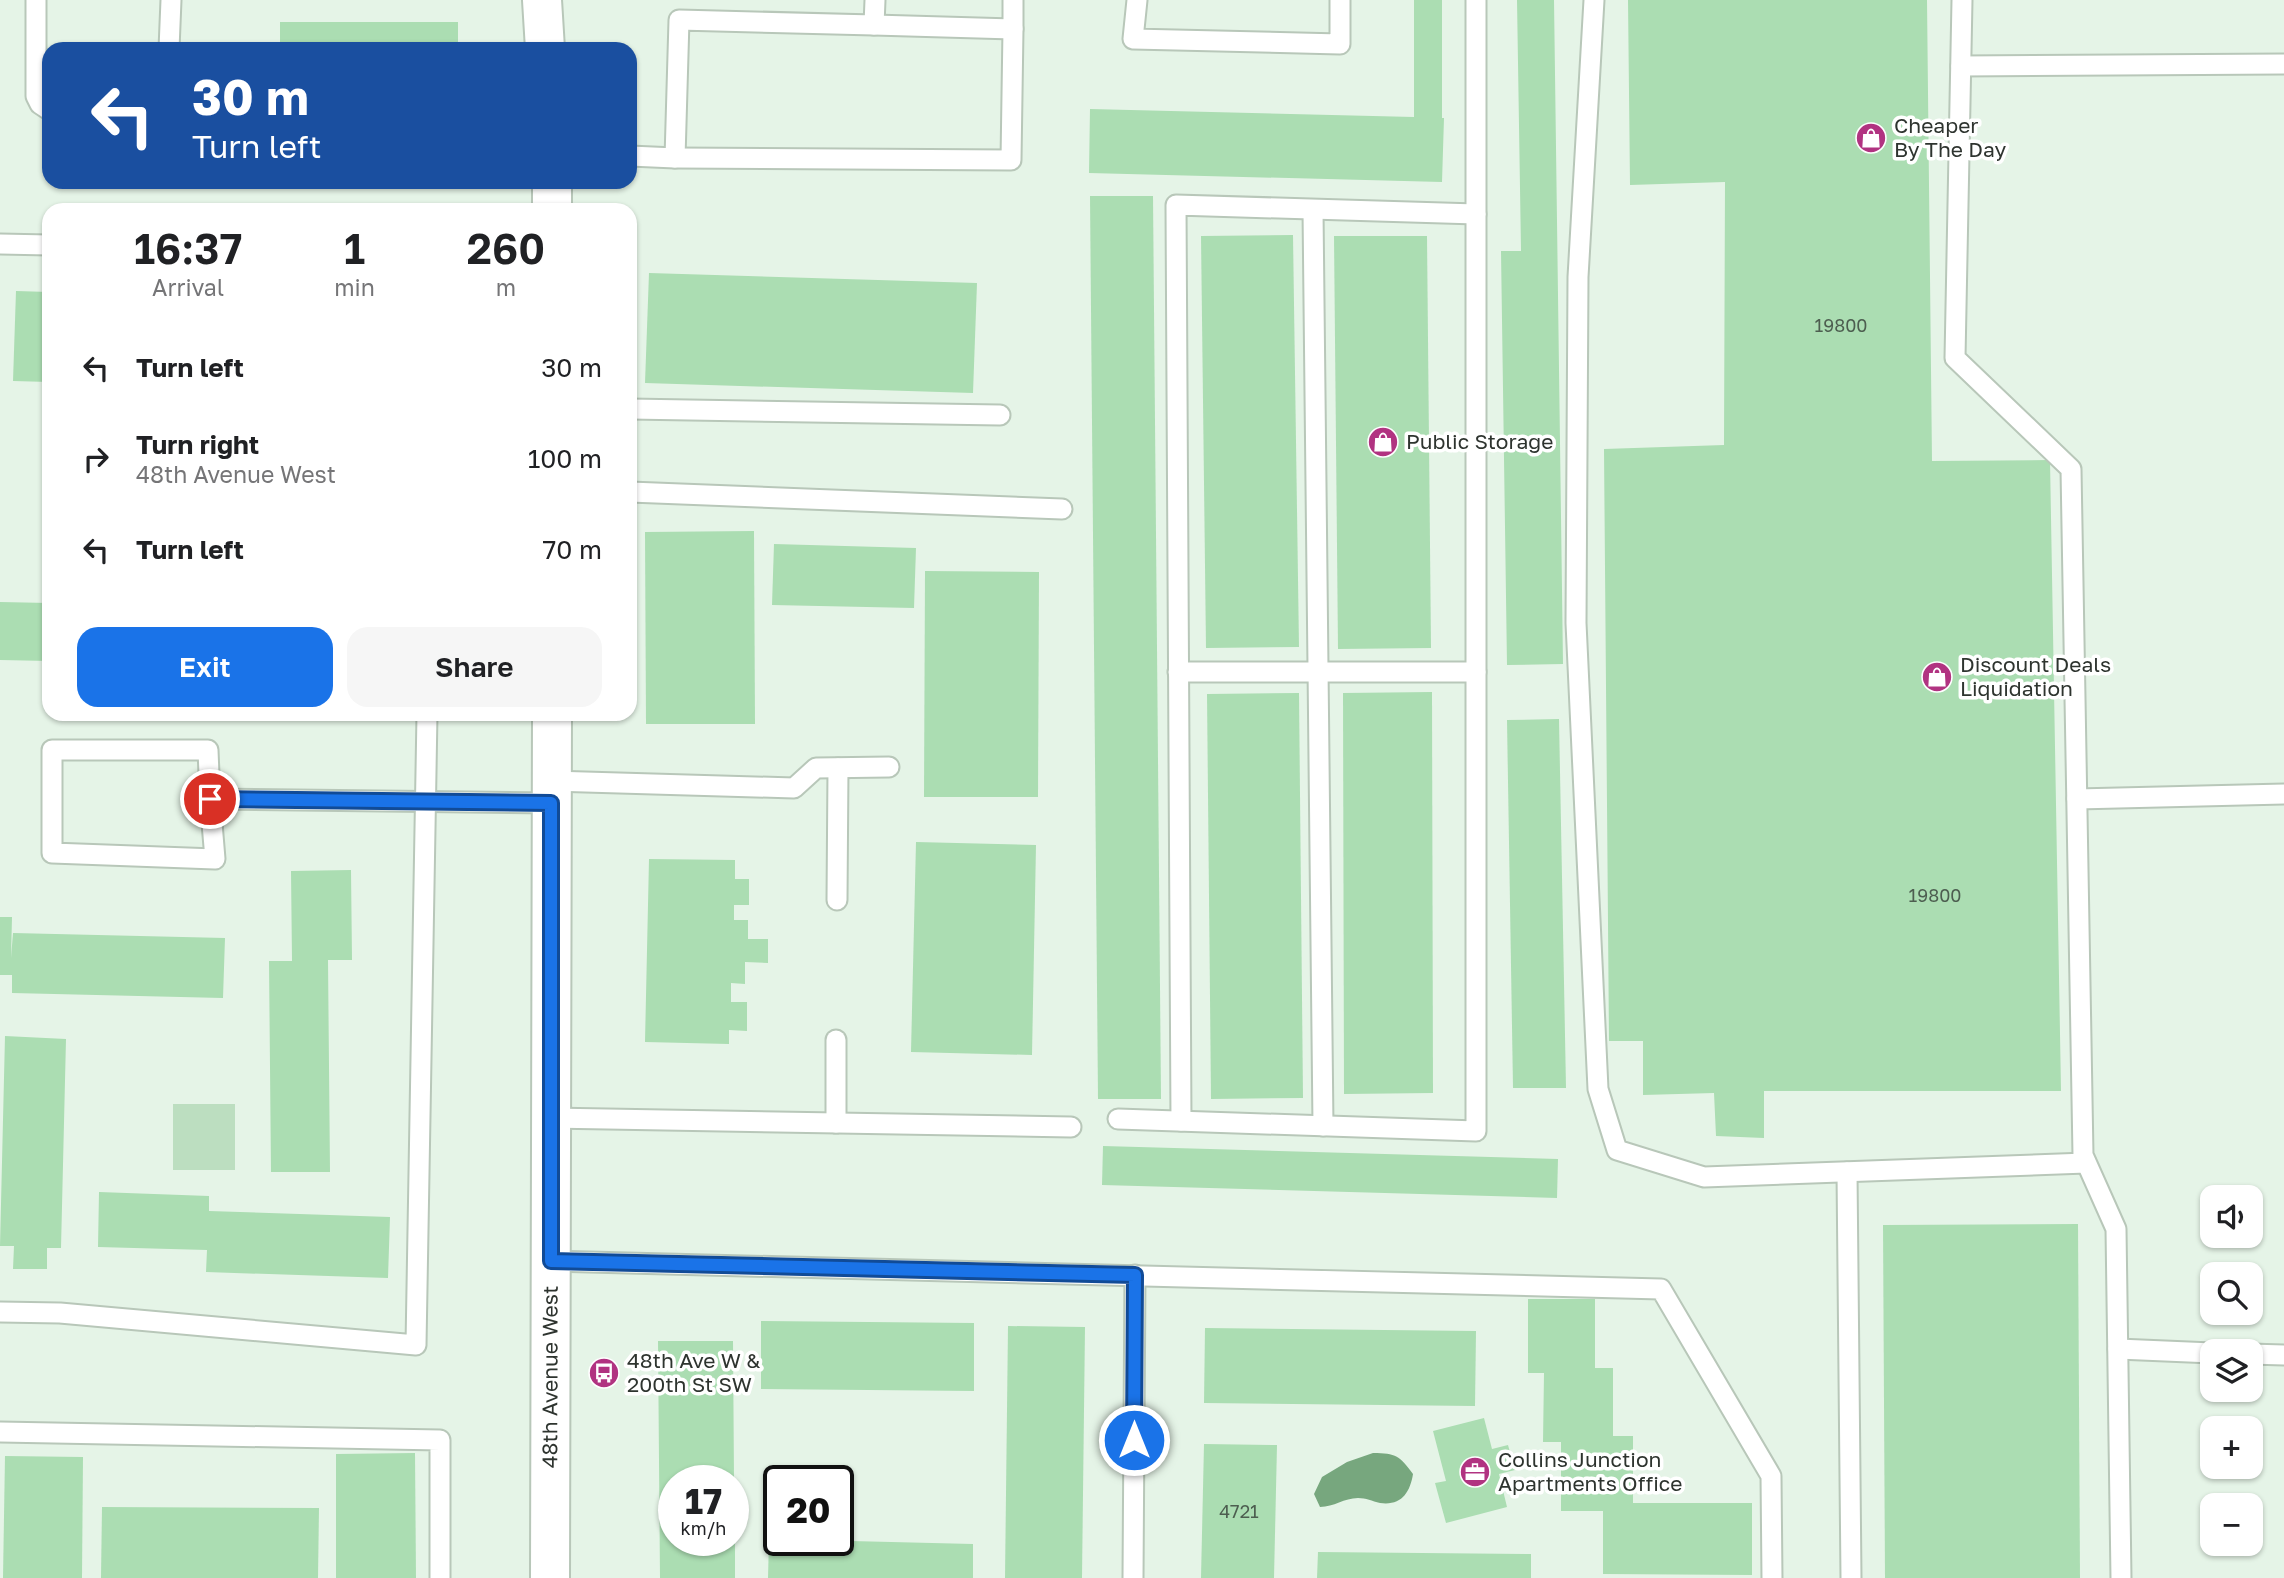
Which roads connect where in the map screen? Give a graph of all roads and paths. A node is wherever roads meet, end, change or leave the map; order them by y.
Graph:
1 (36, 0) edge
2 (171, 0) edge
3 (542, 0) edge
4 (875, 0) edge
5 (1013, 0) edge
6 (1137, 0) edge
7 (1340, 0) edge
8 (1476, 0) edge
9 (1594, 0) edge
10 (1962, 0) edge
11 (874, 25) junction
12 (1013, 29) junction
13 (169, 42) edge
14 (545, 42) edge
15 (2284, 64) edge
16 (1961, 66) junction
17 (42, 105) edge
18 (637, 156) edge
19 (675, 158) junction
20 (1313, 210) junction
21 (1476, 214) junction
22 (0, 244) edge
23 (42, 246) edge
24 (637, 409) edge
25 (1000, 415) dead end
26 (637, 492) edge
27 (1062, 509) dead end
28 (1178, 672) junction
29 (1318, 672) junction
30 (1476, 672) junction
31 (426, 721) edge
32 (551, 721) edge
33 (889, 767) dead end
34 (838, 768) junction
35 (551, 792) junction
36 (2284, 794) edge
37 (210, 799) junction
38 (2077, 799) junction
39 (426, 801) junction
40 (837, 901) dead end
41 (836, 1040) dead end
42 (551, 1118) junction
43 (1118, 1119) dead end
44 (1181, 1121) junction
45 (836, 1123) junction
46 (1323, 1126) junction
47 (1070, 1127) dead end
48 (2086, 1163) junction
49 (1846, 1172) junction
50 (551, 1261) junction
51 (1135, 1275) junction
52 (0, 1312) edge
53 (2118, 1349) junction
54 (2200, 1352) edge
55 (2263, 1354) edge
56 (2284, 1355) edge
57 (0, 1432) edge
58 (440, 1578) edge
59 (551, 1578) edge
60 (1133, 1578) edge
61 (1772, 1578) edge
62 (1851, 1578) edge
63 (2121, 1578) edge

1 - 17 lane
2 - 13 lane
3 - 14 street
4 - 11 lane
5 - 12 lane
6 - 7 lane
8 - 21 lane
9 - 49 lane
10 - 16 lane
11 - 12 lane
11 - 19 lane
12 - 19 lane
15 - 16 lane
16 - 38 lane
18 - 19 lane
20 - 21 lane
20 - 28 lane
20 - 29 lane
21 - 30 lane
22 - 23 lane
24 - 25 lane
26 - 27 lane
28 - 29 lane
28 - 44 lane
29 - 30 lane
29 - 46 lane
30 - 46 lane
31 - 39 lane
32 - 35 street, 48th Avenue West
33 - 34 lane
34 - 35 lane
34 - 40 lane
35 - 39 lane
35 - 42 street, 48th Avenue West
36 - 38 lane
37 - 37 lane
37 - 39 lane
38 - 48 lane
39 - 52 lane
41 - 45 lane
42 - 45 lane
42 - 50 street, 48th Avenue West
43 - 44 lane
44 - 46 lane
45 - 47 lane
48 - 49 lane
48 - 53 lane
49 - 62 lane
50 - 51 lane
50 - 59 street, 48th Avenue West
51 - 60 lane
51 - 61 lane
53 - 54 lane
53 - 63 lane
55 - 56 lane
57 - 58 lane

